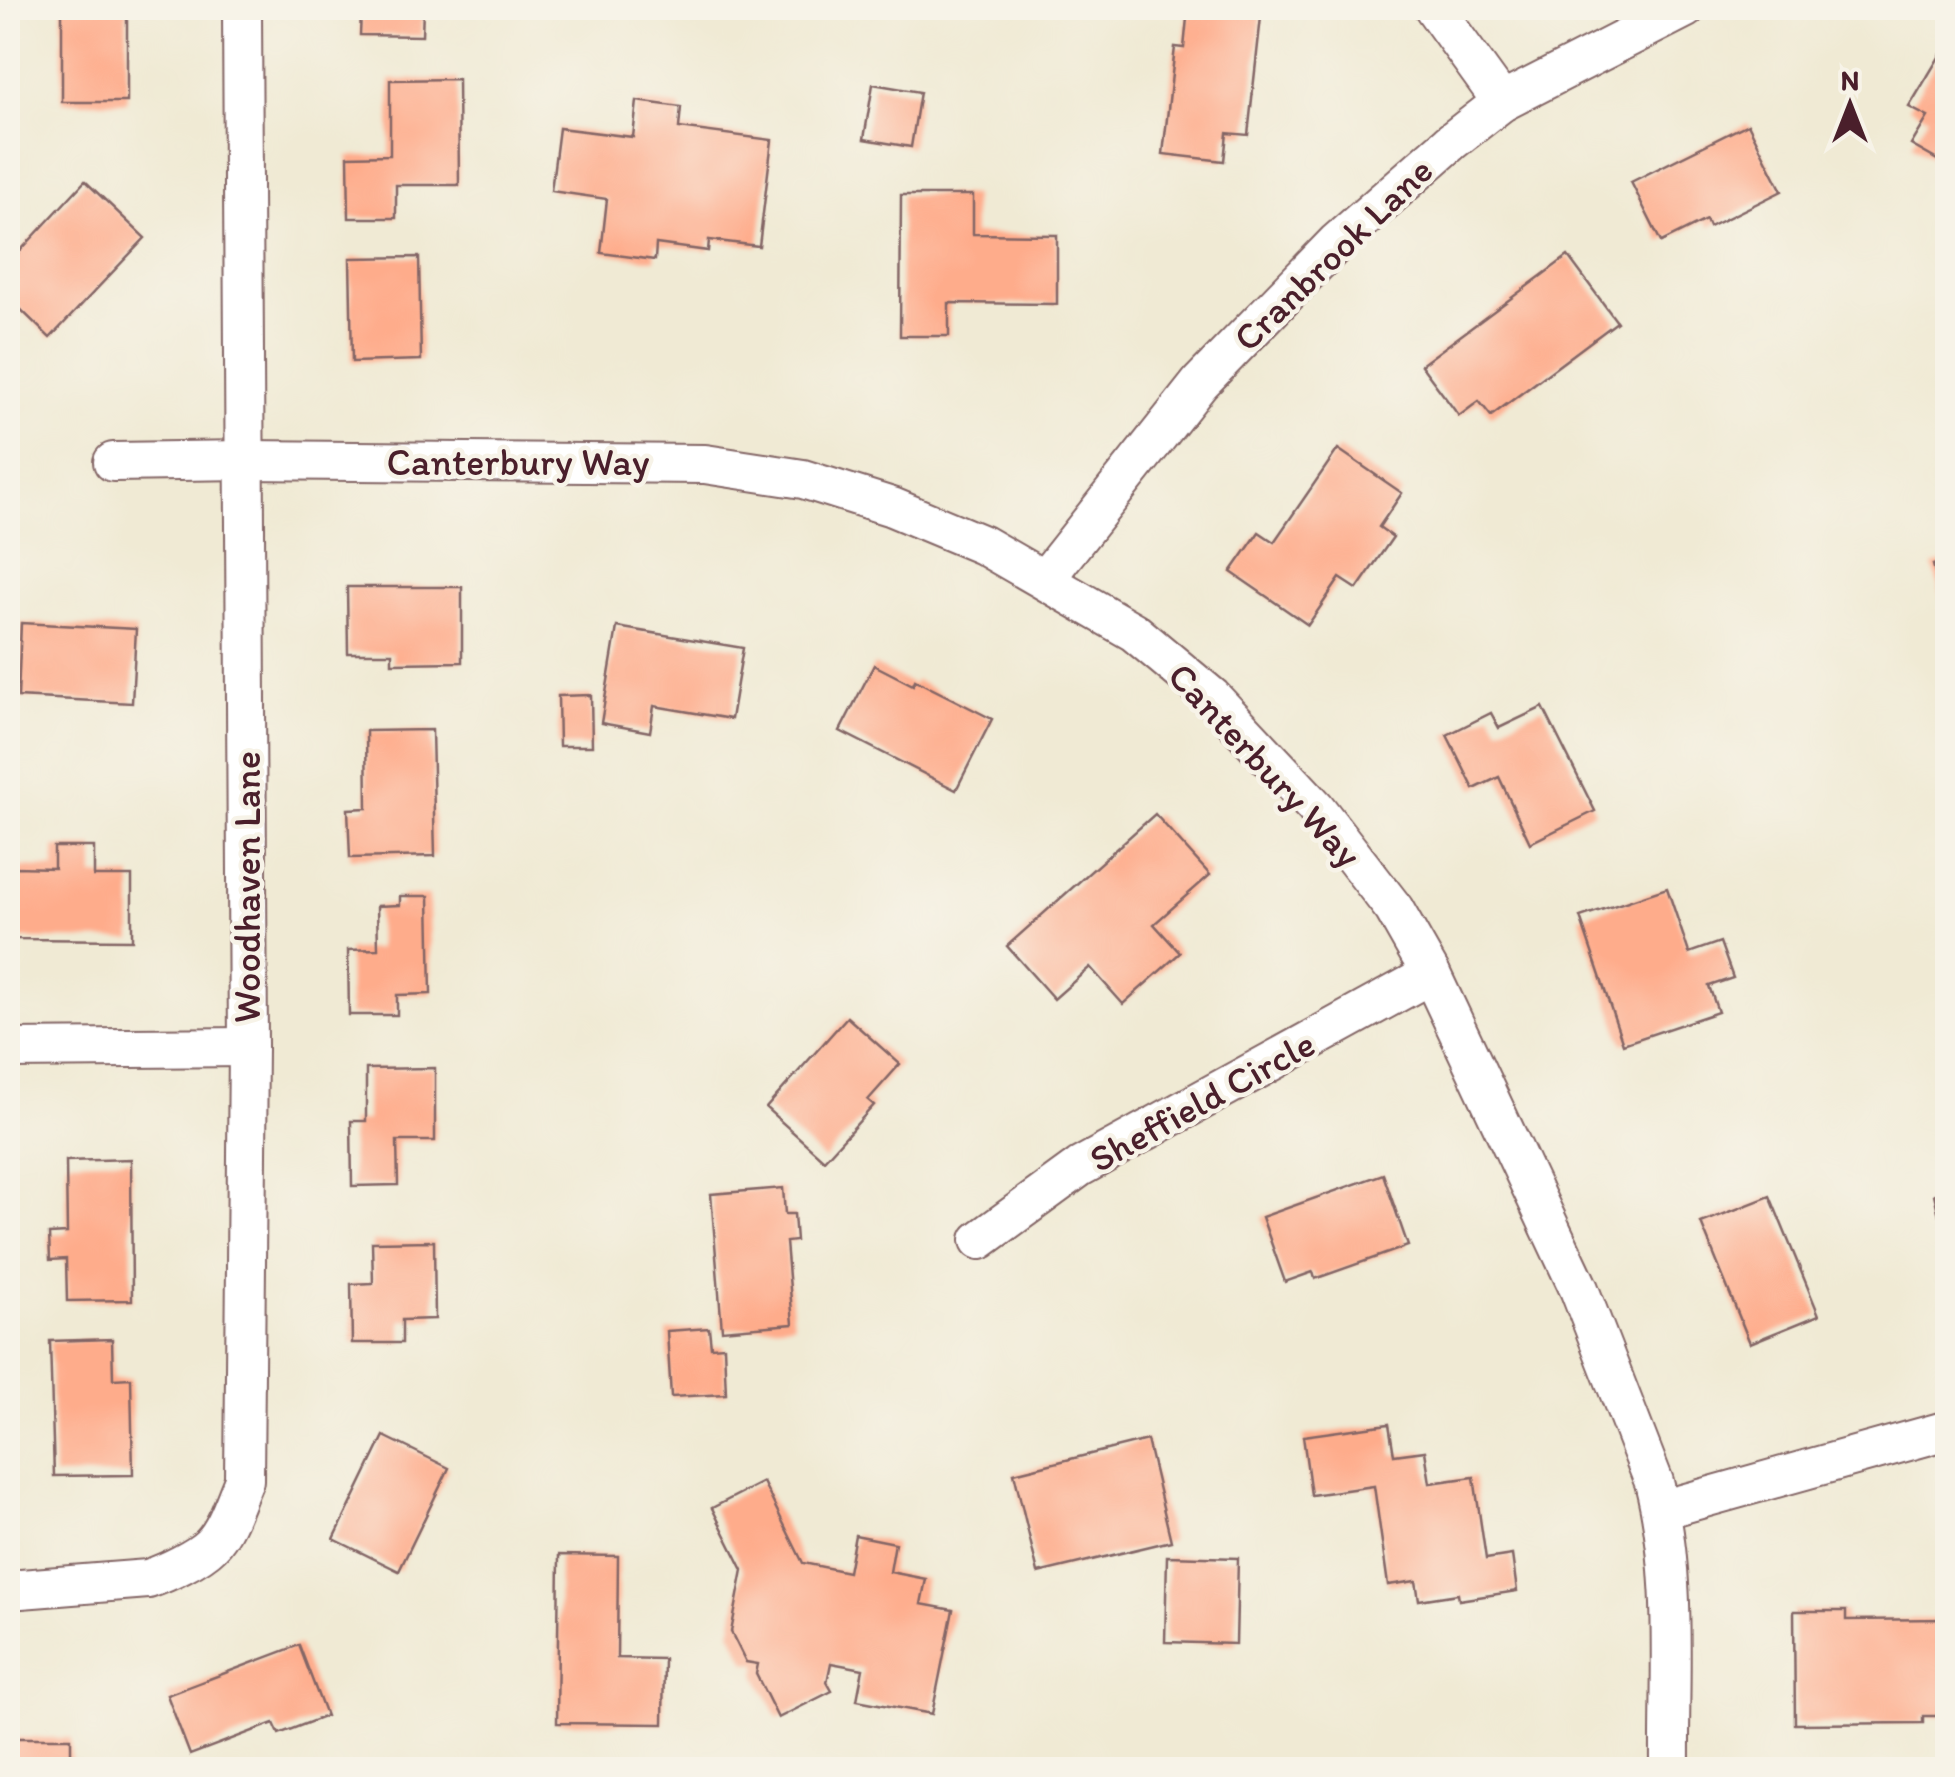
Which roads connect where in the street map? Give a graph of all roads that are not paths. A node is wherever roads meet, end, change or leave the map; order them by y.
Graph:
1 (242, 8) edge
2 (1434, 8) edge
3 (1686, 8) edge
4 (1502, 102) junction
5 (245, 460) junction
6 (113, 462) dead end
7 (1045, 579) junction
8 (1432, 974) junction
9 (248, 1046) junction
10 (8, 1048) edge
11 (980, 1240) dead end
12 (1948, 1430) edge
13 (1661, 1510) junction
14 (8, 1590) edge
15 (1670, 1770) edge

1 - 5 street, Woodhaven Lane
2 - 4 street
3 - 4 street, Cranbrook Lane
4 - 7 street, Cranbrook Lane
5 - 6 street, Canterbury Way
5 - 7 street, Canterbury Way
5 - 9 street, Woodhaven Lane
7 - 8 street, Canterbury Way
8 - 11 street, Sheffield Circle
8 - 13 street, Canterbury Way
9 - 10 street
9 - 14 street, Woodhaven Lane
12 - 13 street
13 - 15 street, Canterbury Way

